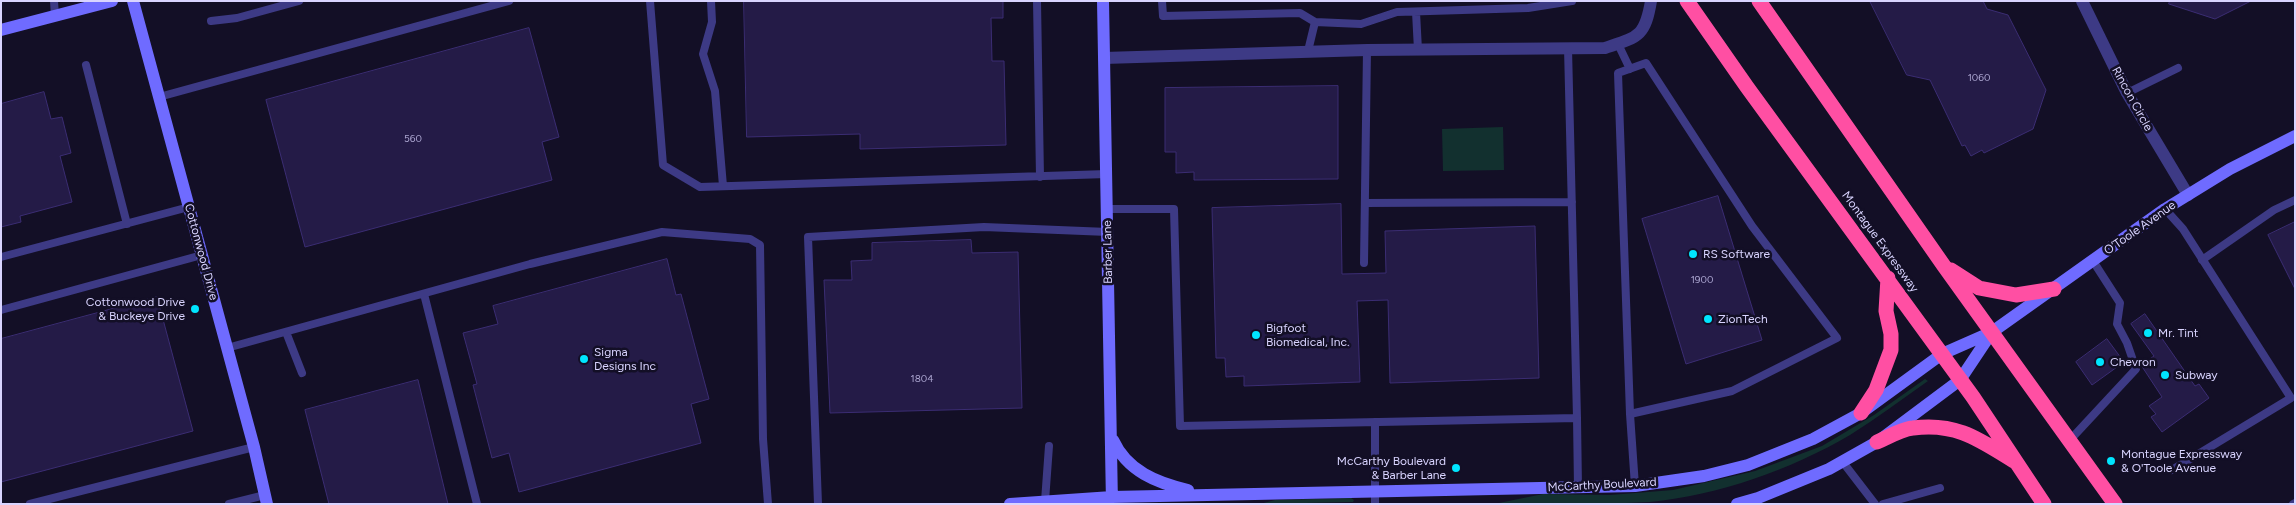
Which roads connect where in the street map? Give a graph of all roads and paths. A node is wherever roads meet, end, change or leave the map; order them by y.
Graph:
1 (54, 1) edge
2 (112, 1) edge
3 (133, 1) edge
4 (299, 1) edge
5 (509, 1) edge
6 (650, 1) edge
7 (711, 1) edge
8 (1037, 1) edge
9 (1103, 1) edge
10 (1162, 1) edge
11 (1572, 1) edge
12 (1651, 1) edge
13 (1687, 1) edge
14 (1760, 1) edge
15 (2082, 1) edge
16 (1416, 12) junction
17 (55, 16) junction
18 (211, 21) dead end
19 (1315, 22) junction
20 (1, 30) edge
21 (1618, 44) junction
22 (1568, 48) junction
23 (1367, 50) junction
24 (1418, 50) junction
25 (1308, 51) junction
26 (1104, 58) junction
27 (86, 65) dead end
28 (2178, 68) dead end
29 (1630, 69) junction
30 (2127, 93) junction
31 (159, 97) junction
32 (2295, 136) edge
33 (1107, 174) junction
34 (1040, 177) junction
35 (723, 186) junction
36 (2188, 195) junction
37 (2295, 200) edge
38 (1572, 202) junction
39 (1365, 203) junction
40 (189, 208) junction
41 (1108, 209) junction
42 (2165, 209) junction
43 (127, 224) junction
44 (1108, 232) junction
45 (202, 255) junction
46 (1, 257) edge
47 (2093, 260) junction
48 (2202, 260) junction
49 (1364, 263) dead end
50 (1944, 266) junction
51 (1888, 278) junction
52 (2054, 289) junction
53 (424, 294) junction
54 (1, 310) edge
55 (286, 332) junction
56 (1992, 332) junction
57 (227, 348) junction
58 (1942, 354) junction
59 (302, 373) dead end
60 (1960, 380) junction
61 (2293, 397) edge
62 (1861, 413) junction
63 (1630, 414) junction
64 (1577, 418) junction
65 (1375, 422) junction
66 (1112, 438) junction
67 (2070, 440) junction
68 (1877, 442) junction
69 (1049, 446) dead end
70 (254, 447) junction
71 (1842, 461) junction
72 (2020, 464) junction
73 (2172, 470) dead end
74 (1634, 486) junction
75 (1578, 488) junction
76 (1940, 488) dead end
77 (1205, 494) junction
78 (1375, 498) edge
79 (266, 499) edge
80 (1112, 500) edge
81 (1045, 501) junction
82 (30, 504) edge
83 (229, 504) edge
84 (477, 504) edge
85 (768, 504) edge
86 (818, 504) edge
87 (1010, 504) edge
88 (1737, 504) edge
89 (1875, 504) edge
90 (1883, 504) edge
91 (2044, 504) edge
92 (2115, 504) edge

1 - 17 lane
2 - 17 street
3 - 31 street, Cottonwood Drive
4 - 18 lane
5 - 31 lane
6 - 35 lane
7 - 35 lane
8 - 34 lane
9 - 26 street, Barber Lane
10 - 19 lane
11 - 16 lane
12 - 21 street
13 - 51 highway, Montague Expressway
14 - 50 highway
15 - 30 street, Rincon Circle
16 - 19 lane
16 - 24 lane
17 - 20 street
19 - 25 lane
21 - 22 street
21 - 29 lane
22 - 24 street
22 - 38 lane
23 - 24 street
23 - 25 street
23 - 39 lane
25 - 26 street
26 - 33 street, Barber Lane
27 - 43 lane
28 - 30 lane
29 - 63 lane
29 - 63 lane
30 - 36 street, Rincon Circle
31 - 40 street, Cottonwood Drive
32 - 36 street, O’Toole Avenue
33 - 34 lane
33 - 41 street, Barber Lane
34 - 35 lane
36 - 42 street, O’Toole Avenue
37 - 48 lane
38 - 39 lane
38 - 64 lane
39 - 49 lane
40 - 43 lane
40 - 45 street, Cottonwood Drive
41 - 44 street, Barber Lane
41 - 65 lane
42 - 47 street, O’Toole Avenue
42 - 48 lane
43 - 46 lane
44 - 66 street, Barber Lane
44 - 86 lane
45 - 54 lane
45 - 57 street, Cottonwood Drive
47 - 52 street, O’Toole Avenue
47 - 67 lane
48 - 61 lane
50 - 52 highway
50 - 56 highway
51 - 58 highway, Montague Expressway
51 - 62 highway
52 - 56 street, O’Toole Avenue
53 - 55 lane
53 - 84 lane
53 - 85 lane
55 - 57 lane
55 - 59 lane
56 - 58 street, McCarthy Boulevard
56 - 60 street
56 - 67 highway
57 - 70 street, Cottonwood Drive
58 - 60 highway, Montague Expressway
58 - 62 street, McCarthy Boulevard
60 - 68 street
60 - 72 highway, Montague Expressway
61 - 73 lane
62 - 74 street, McCarthy Boulevard
63 - 74 lane
64 - 65 lane
64 - 75 lane
65 - 78 lane
66 - 77 street
66 - 80 street, Barber Lane
67 - 92 highway
68 - 71 street
68 - 72 highway
69 - 81 lane
70 - 79 street, Cottonwood Drive
70 - 82 lane
71 - 88 street
71 - 89 lane
72 - 91 highway, Montague Expressway
74 - 75 street, McCarthy Boulevard
75 - 78 street, McCarthy Boulevard
76 - 90 lane
77 - 78 street, McCarthy Boulevard
77 - 80 street, McCarthy Boulevard
79 - 83 lane
80 - 81 street, McCarthy Boulevard
81 - 87 street, McCarthy Boulevard

